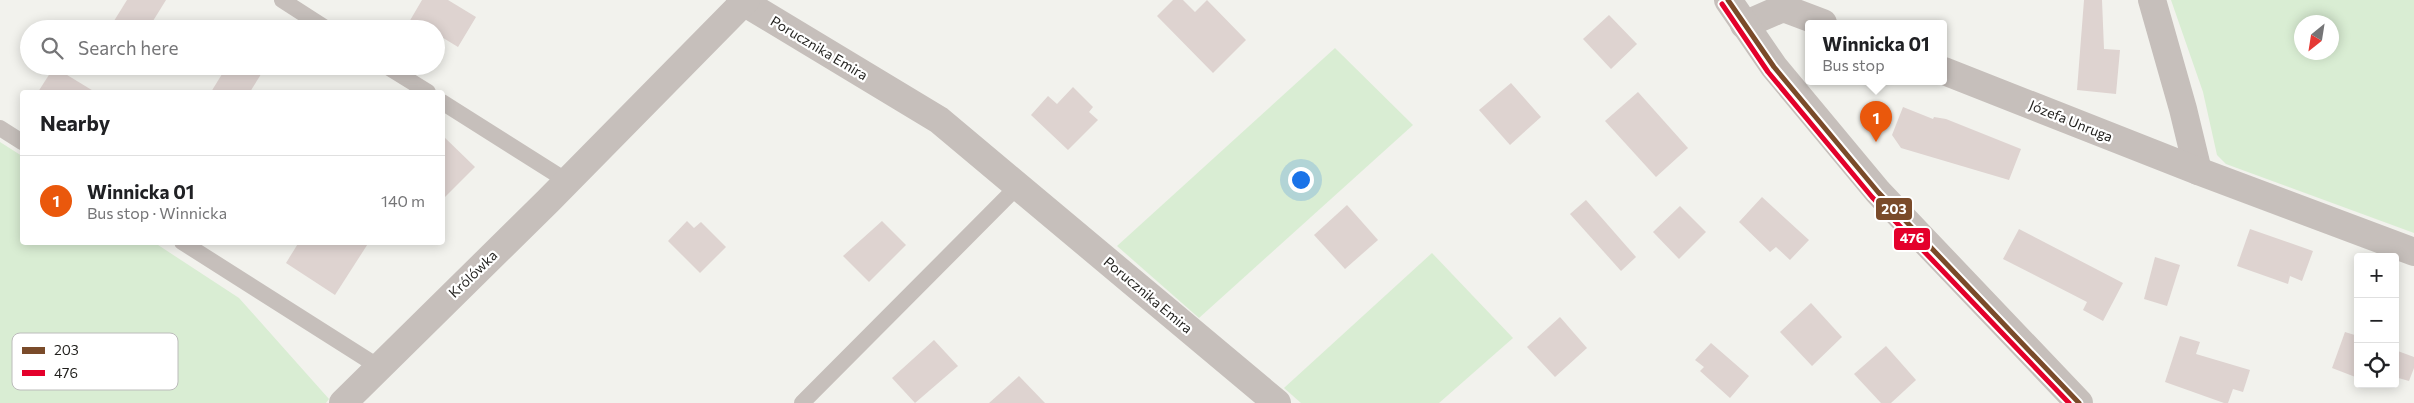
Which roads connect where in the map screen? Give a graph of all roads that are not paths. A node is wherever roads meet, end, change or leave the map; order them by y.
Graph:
1 (282, 0) edge
2 (1728, 0) edge
3 (2152, 0) edge
4 (743, 1) edge
5 (313, 20) edge
6 (1815, 20) edge
7 (1744, 25) junction
8 (1947, 72) edge
9 (401, 75) edge
10 (425, 90) edge
11 (445, 104) edge
12 (0, 128) edge
13 (20, 141) edge
14 (2198, 172) junction
15 (567, 181) junction
16 (1019, 185) junction
17 (187, 245) edge
18 (2414, 252) edge
19 (379, 367) junction
20 (343, 403) edge
21 (802, 403) edge
22 (1277, 403) edge
23 (2079, 403) edge

1 - 5 lane
2 - 7 street
3 - 14 street
4 - 15 street, Królówka
4 - 16 street, Porucznika Emira
6 - 7 street
7 - 23 street
8 - 14 street, Józefa Unruga
9 - 10 lane
11 - 15 lane
12 - 13 lane
14 - 18 street, Józefa Unruga
15 - 19 street, Królówka
16 - 21 lane
16 - 22 street, Porucznika Emira
17 - 19 lane
19 - 20 street, Królówka

